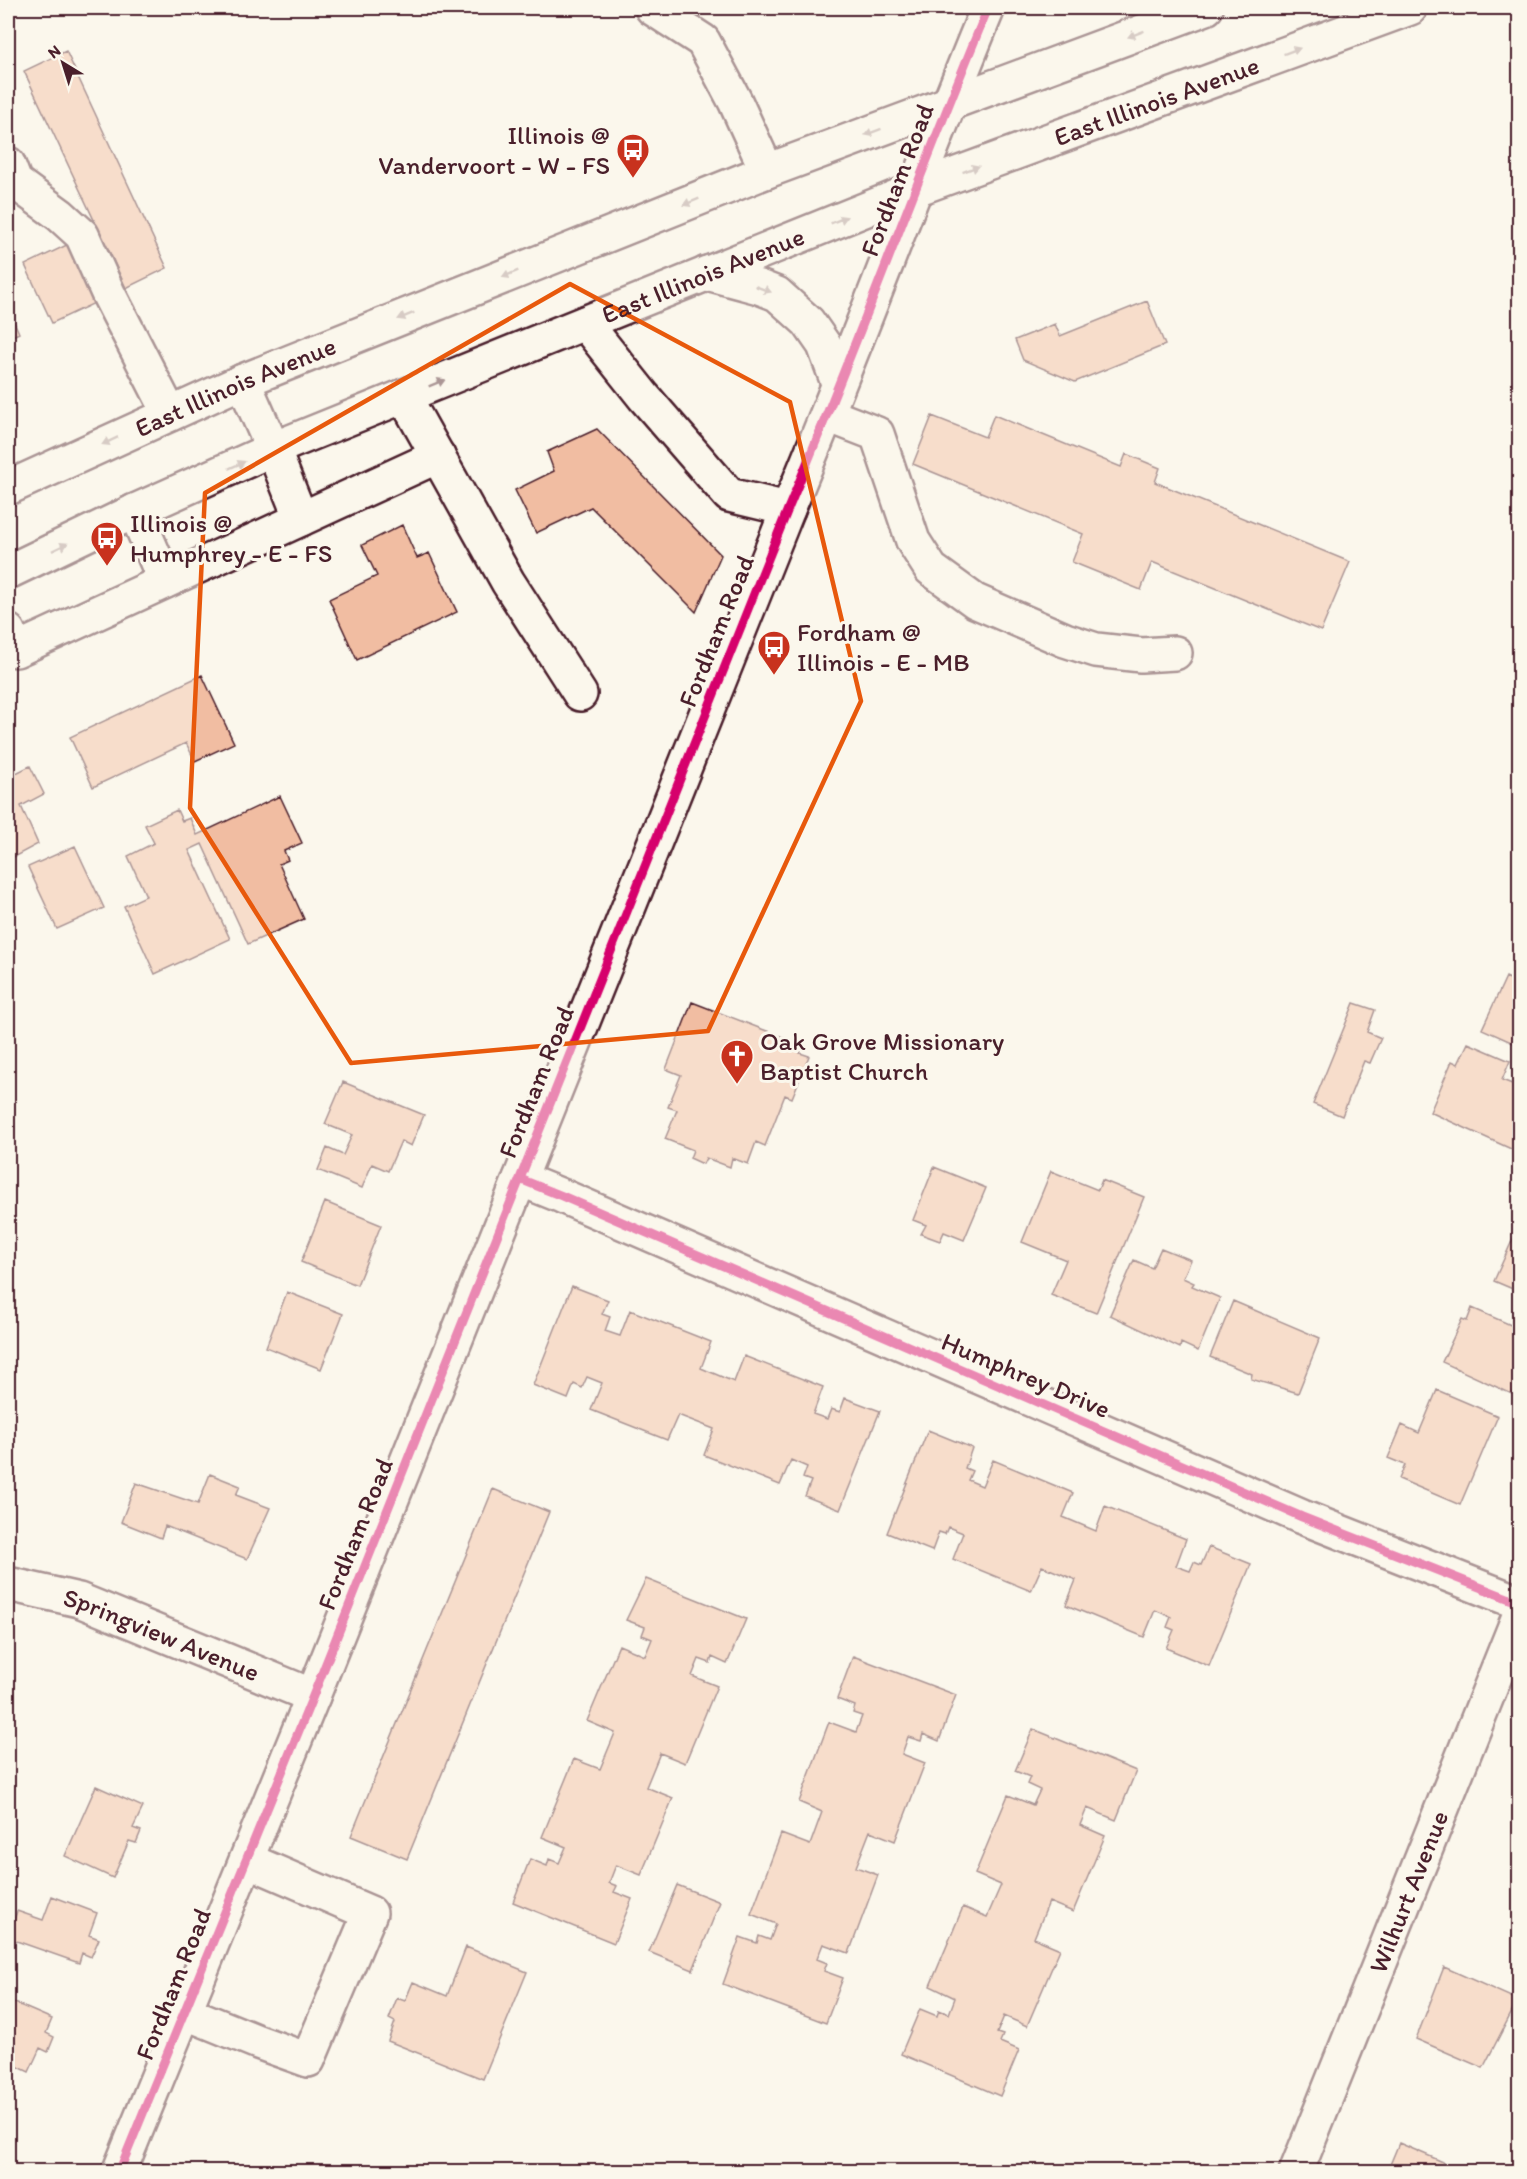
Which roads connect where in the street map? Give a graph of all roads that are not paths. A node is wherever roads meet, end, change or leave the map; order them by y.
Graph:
1 (652, 8) edge
2 (988, 8) edge
3 (1206, 8) edge
4 (1410, 8) edge
5 (948, 105) junction
6 (8, 164) edge
7 (767, 171) junction
8 (916, 189) junction
9 (707, 273) junction
10 (585, 323) junction
11 (243, 381) junction
12 (838, 383) junction
13 (404, 396) junction
14 (170, 414) junction
15 (828, 415) junction
16 (273, 449) junction
17 (438, 456) junction
18 (8, 488) edge
19 (788, 509) junction
20 (135, 511) junction
21 (301, 519) junction
22 (8, 572) edge
23 (165, 581) junction
24 (8, 631) edge
25 (1175, 653) dead end
26 (580, 694) dead end
27 (520, 1179) junction
28 (8, 1584) edge
29 (1520, 1603) edge
30 (1520, 1614) edge
31 (313, 1696) junction
32 (246, 1860) junction
33 (184, 2012) junction
34 (119, 2172) edge
35 (1296, 2172) edge

1 - 7 street
2 - 5 street, Fordham Road
3 -> 5 street, East Illinois Avenue
8 -> 4 street, East Illinois Avenue
5 -> 7 street, East Illinois Avenue
5 - 8 street, Fordham Road
6 - 14 street
7 -> 11 street, East Illinois Avenue
9 -> 8 street, East Illinois Avenue
8 - 12 street, Fordham Road
9 - 10 street, East Illinois Avenue
9 -> 12 street
13 -> 10 street, East Illinois Avenue
10 - 19 street
11 - 14 street, East Illinois Avenue
11 - 16 street
12 - 15 street, Fordham Road
13 - 16 street, East Illinois Avenue
13 - 17 street
14 -> 18 street, East Illinois Avenue
15 - 19 street, Fordham Road
15 - 25 street
20 -> 16 street, East Illinois Avenue
16 - 21 street
17 - 21 street
17 - 26 street
19 - 27 street, Fordham Road
22 -> 20 street, East Illinois Avenue
20 - 23 street
21 - 23 street
23 - 24 street
27 - 29 street, Humphrey Drive
27 - 31 street, Fordham Road
28 - 31 street, Springview Avenue
30 - 35 street, Wilhurt Avenue
31 - 32 street, Fordham Road
32 - 33 street, Fordham Road
32 - 33 street
33 - 34 street, Fordham Road

